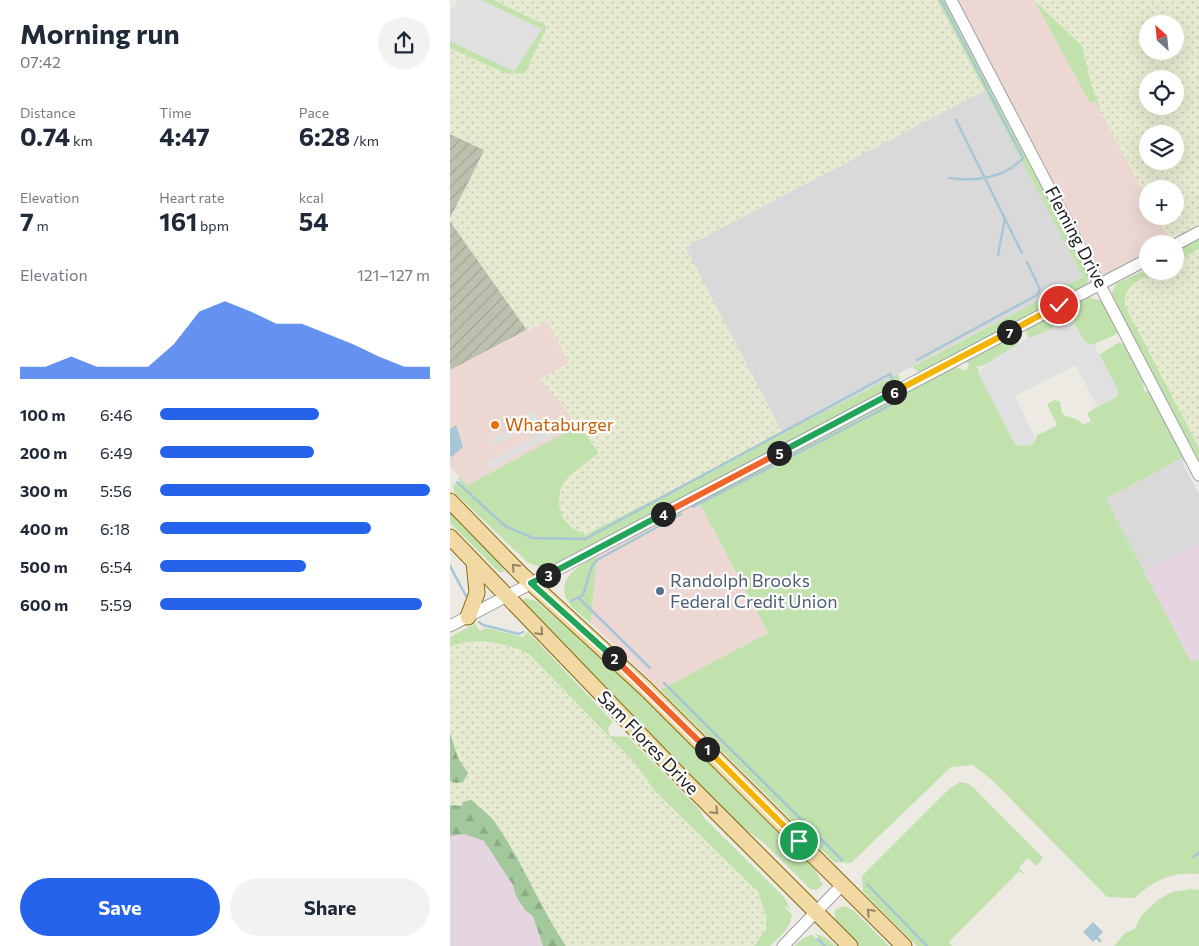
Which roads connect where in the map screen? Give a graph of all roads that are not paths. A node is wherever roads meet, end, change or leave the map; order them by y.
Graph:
1 (951, 0) edge
2 (1199, 232) edge
3 (1184, 240) edge
4 (1139, 264) edge
5 (1100, 284) junction
6 (1199, 475) edge
7 (450, 502) edge
8 (450, 537) edge
9 (474, 562) junction
10 (531, 583) junction
11 (507, 596) junction
12 (468, 617) junction
13 (450, 626) edge
14 (843, 884) junction
15 (817, 912) junction
16 (782, 946) edge
17 (850, 946) edge
18 (904, 946) edge

1 - 5 street, Fleming Drive
2 - 3 street
4 - 5 street
5 - 6 street, Fleming Drive
5 - 10 street
10 -> 7 main road, Sam Flores Drive
8 - 9 main road, Sam Flores Drive
9 - 11 main road, Sam Flores Drive
9 - 12 main road
10 - 11 street
10 - 14 main road, Sam Flores Drive
11 - 12 street
11 -> 15 main road, Sam Flores Drive
12 - 13 street
14 - 15 street
18 -> 14 main road, Sam Flores Drive
15 - 16 street
15 - 17 main road, Sam Flores Drive

